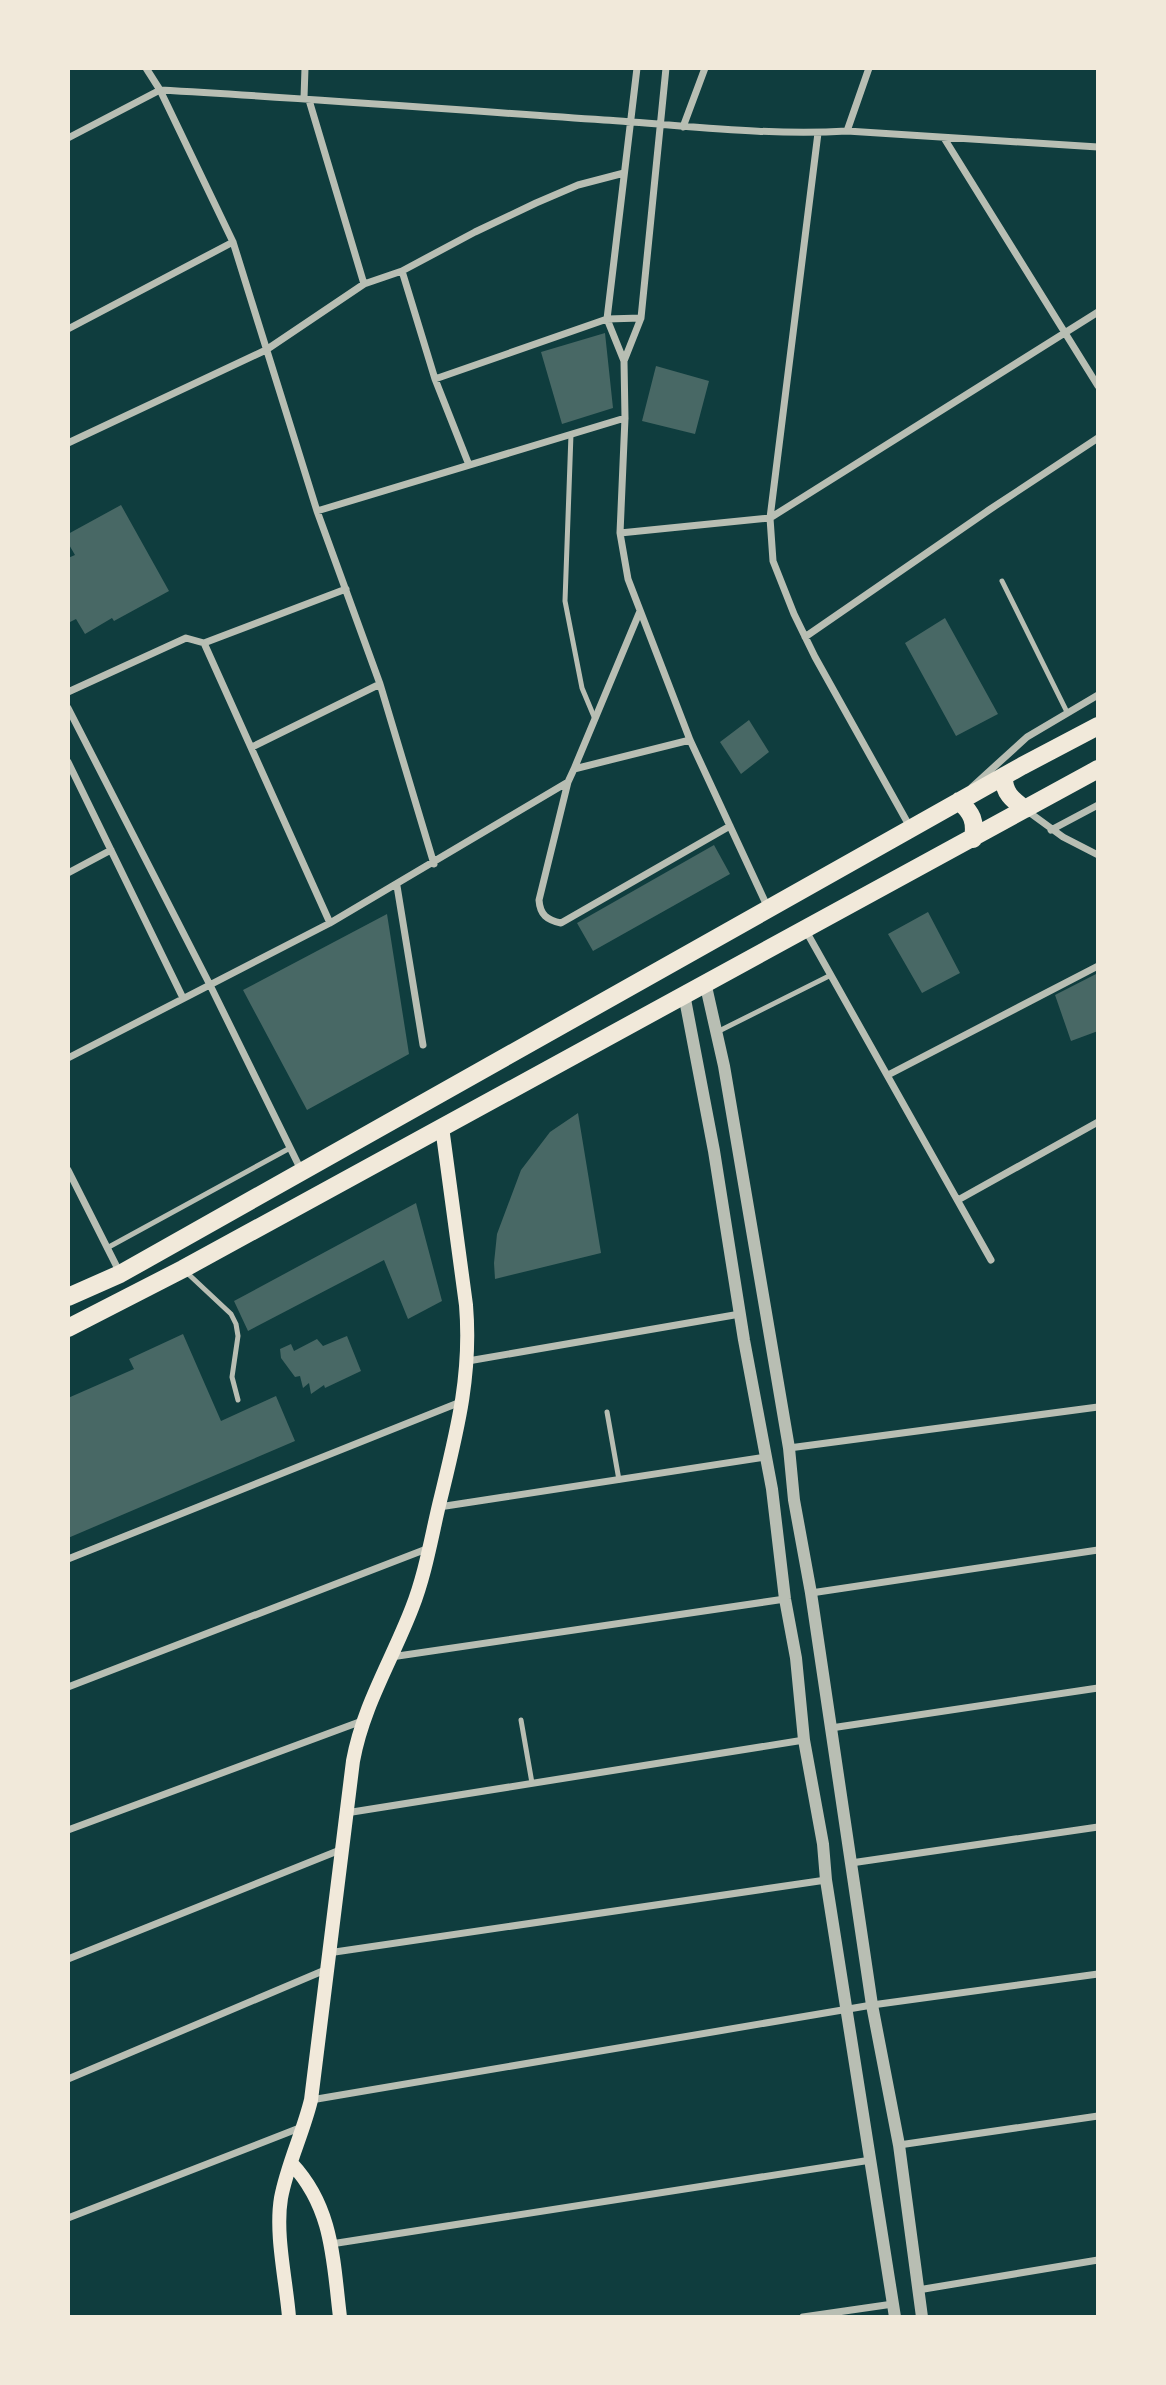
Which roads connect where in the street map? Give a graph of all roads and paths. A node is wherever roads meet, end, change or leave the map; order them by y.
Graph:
1 (146, 68) edge
2 (305, 68) edge
3 (637, 68) edge
4 (666, 68) edge
5 (705, 68) edge
6 (869, 68) edge
7 (160, 90) junction
8 (307, 99) junction
9 (632, 122) junction
10 (661, 125) junction
11 (683, 127) junction
12 (847, 131) junction
13 (818, 133) junction
14 (68, 138) edge
15 (944, 138) junction
16 (1098, 147) edge
17 (624, 173) junction
18 (233, 242) junction
19 (401, 271) junction
20 (364, 284) junction
21 (1098, 312) edge
22 (641, 318) junction
23 (607, 319) junction
24 (68, 329) edge
25 (1065, 333) junction
26 (266, 350) junction
27 (624, 361) junction
28 (435, 379) junction
29 (1098, 386) edge
30 (625, 418) junction
31 (571, 434) junction
32 (1098, 438) edge
33 (68, 443) edge
34 (469, 465) junction
35 (317, 510) junction
36 (770, 518) junction
37 (620, 533) junction
38 (1002, 580) dead end
39 (346, 589) junction
40 (639, 611) junction
41 (805, 637) junction
42 (204, 643) junction
43 (380, 684) junction
44 (68, 692) edge
45 (1098, 695) edge
46 (68, 708) edge
47 (1067, 712) junction
48 (595, 719) junction
49 (1098, 726) edge
50 (690, 740) junction
51 (252, 747) junction
52 (68, 762) edge
53 (574, 769) junction
54 (1098, 769) edge
55 (1004, 776) junction
56 (568, 782) junction
57 (959, 802) junction
58 (1098, 805) edge
59 (1025, 809) junction
60 (730, 826) junction
61 (911, 828) junction
62 (1051, 830) junction
63 (973, 839) junction
64 (111, 850) junction
65 (1098, 855) edge
66 (434, 864) junction
67 (68, 873) edge
68 (397, 886) junction
69 (769, 910) junction
70 (330, 923) junction
71 (805, 928) junction
72 (1098, 966) edge
73 (831, 975) junction
74 (705, 982) junction
75 (210, 985) junction
76 (684, 993) junction
77 (183, 998) junction
78 (717, 1032) junction
79 (423, 1045) dead end
80 (68, 1058) edge
81 (888, 1075) junction
82 (1098, 1122) edge
83 (442, 1127) junction
84 (290, 1148) junction
85 (68, 1170) edge
86 (302, 1172) junction
87 (958, 1200) junction
88 (107, 1248) junction
89 (991, 1260) dead end
90 (183, 1269) junction
91 (120, 1274) junction
92 (68, 1297) edge
93 (740, 1314) junction
94 (68, 1328) edge
95 (468, 1361) junction
96 (238, 1400) dead end
97 (463, 1401) junction
98 (1098, 1407) edge
99 (607, 1412) dead end
100 (789, 1448) junction
101 (766, 1457) junction
102 (619, 1480) junction
103 (439, 1507) junction
104 (429, 1548) junction
105 (1098, 1550) edge
106 (68, 1559) edge
107 (811, 1593) junction
108 (785, 1598) junction
109 (390, 1657) junction
110 (68, 1687) edge
111 (1098, 1688) edge
112 (362, 1720) junction
113 (521, 1720) dead end
114 (831, 1728) junction
115 (804, 1740) junction
116 (532, 1783) junction
117 (345, 1813) junction
118 (1098, 1827) edge
119 (68, 1830) edge
120 (340, 1850) junction
121 (851, 1863) junction
122 (826, 1880) junction
123 (327, 1954) junction
124 (68, 1959) edge
125 (326, 1970) junction
126 (1098, 1974) edge
127 (872, 2004) junction
128 (846, 2009) junction
129 (68, 2079) edge
130 (311, 2100) junction
131 (1098, 2116) edge
132 (305, 2126) junction
133 (899, 2145) junction
134 (872, 2160) junction
135 (292, 2164) junction
136 (68, 2218) edge
137 (330, 2244) junction
138 (1098, 2260) edge
139 (918, 2290) junction
140 (894, 2311) edge
141 (289, 2317) edge
142 (340, 2317) edge
143 (803, 2317) edge
144 (922, 2317) edge

1 - 7 street
2 - 8 street
3 - 9 street
4 - 10 street
5 - 11 street
6 - 12 street
7 - 8 street
7 - 14 street
7 - 18 street
8 - 9 street
8 - 20 street
9 - 10 street
9 - 17 street
10 - 11 street
10 - 22 street
11 - 13 street
12 - 13 street
12 - 15 street
13 - 36 street
15 - 16 street
15 - 25 street
17 - 19 street
17 - 23 street
18 - 24 street
18 - 26 street
19 - 20 street
19 - 28 street
20 - 26 street
21 - 25 street
22 - 23 street
22 - 27 street
23 - 27 street
23 - 28 street
25 - 29 street
25 - 36 street
26 - 33 street
26 - 35 street
27 - 30 street
28 - 34 street
30 - 31 street
30 - 37 street
31 - 34 street
31 - 48 lane
32 - 41 street
34 - 35 street
35 - 39 street
36 - 37 street
36 - 41 street
37 - 40 street
38 - 47 lane
39 - 42 street
39 - 43 street
40 - 48 street
40 - 50 street
41 - 61 street
42 - 44 street
42 - 51 street
43 - 51 street
43 - 66 street
45 - 47 street
46 - 75 street
47 - 57 street
48 - 53 street
49 - 55 main road
50 - 53 street
50 - 60 street
51 - 70 street
52 - 64 street
53 - 56 street
54 - 59 main road
55 - 57 main road
55 - 59 main road
56 - 60 street
56 - 66 street
57 - 61 main road
57 - 63 main road
58 - 62 street
59 - 62 street
59 - 63 main road
60 - 69 street
61 - 69 main road
62 - 65 street
63 - 71 main road
64 - 67 street
64 - 77 street
66 - 68 street
68 - 70 street
68 - 79 street
69 - 86 main road
70 - 75 street
71 - 73 street
71 - 74 main road
72 - 81 street
73 - 78 lane
73 - 81 street
74 - 76 main road
74 - 78 street
75 - 77 street
75 - 84 street
76 - 83 main road
76 - 93 street
77 - 80 street
78 - 100 street
81 - 87 street
82 - 87 street
83 - 90 main road
83 - 95 main road
84 - 86 street
84 - 88 lane
85 - 88 street
86 - 91 main road
87 - 89 street
88 - 91 street
90 - 94 main road
90 - 96 lane
91 - 92 main road
93 - 95 street
93 - 101 street
95 - 97 main road
97 - 103 main road
97 - 106 street
98 - 100 street
99 - 102 lane
100 - 107 street
101 - 102 street
101 - 108 street
102 - 103 street
103 - 104 main road
104 - 109 main road
104 - 110 street
105 - 107 street
107 - 114 street
108 - 109 street
108 - 115 street
109 - 112 main road
111 - 114 street
112 - 117 main road
112 - 119 street
113 - 116 lane
114 - 121 street
115 - 116 street
115 - 122 street
116 - 117 street
117 - 120 main road
118 - 121 street
120 - 123 main road
120 - 124 street
121 - 127 street
122 - 123 street
122 - 128 street
123 - 125 main road
125 - 129 street
125 - 130 main road
126 - 127 street
127 - 128 street
127 - 133 street
128 - 130 street
128 - 134 street
130 - 132 main road
131 - 133 street
132 - 135 main road
132 - 136 street
133 - 139 street
134 - 137 street
134 - 140 street
135 - 137 main road
135 - 141 main road
137 - 142 main road
138 - 139 street
139 - 144 street
140 - 143 street

